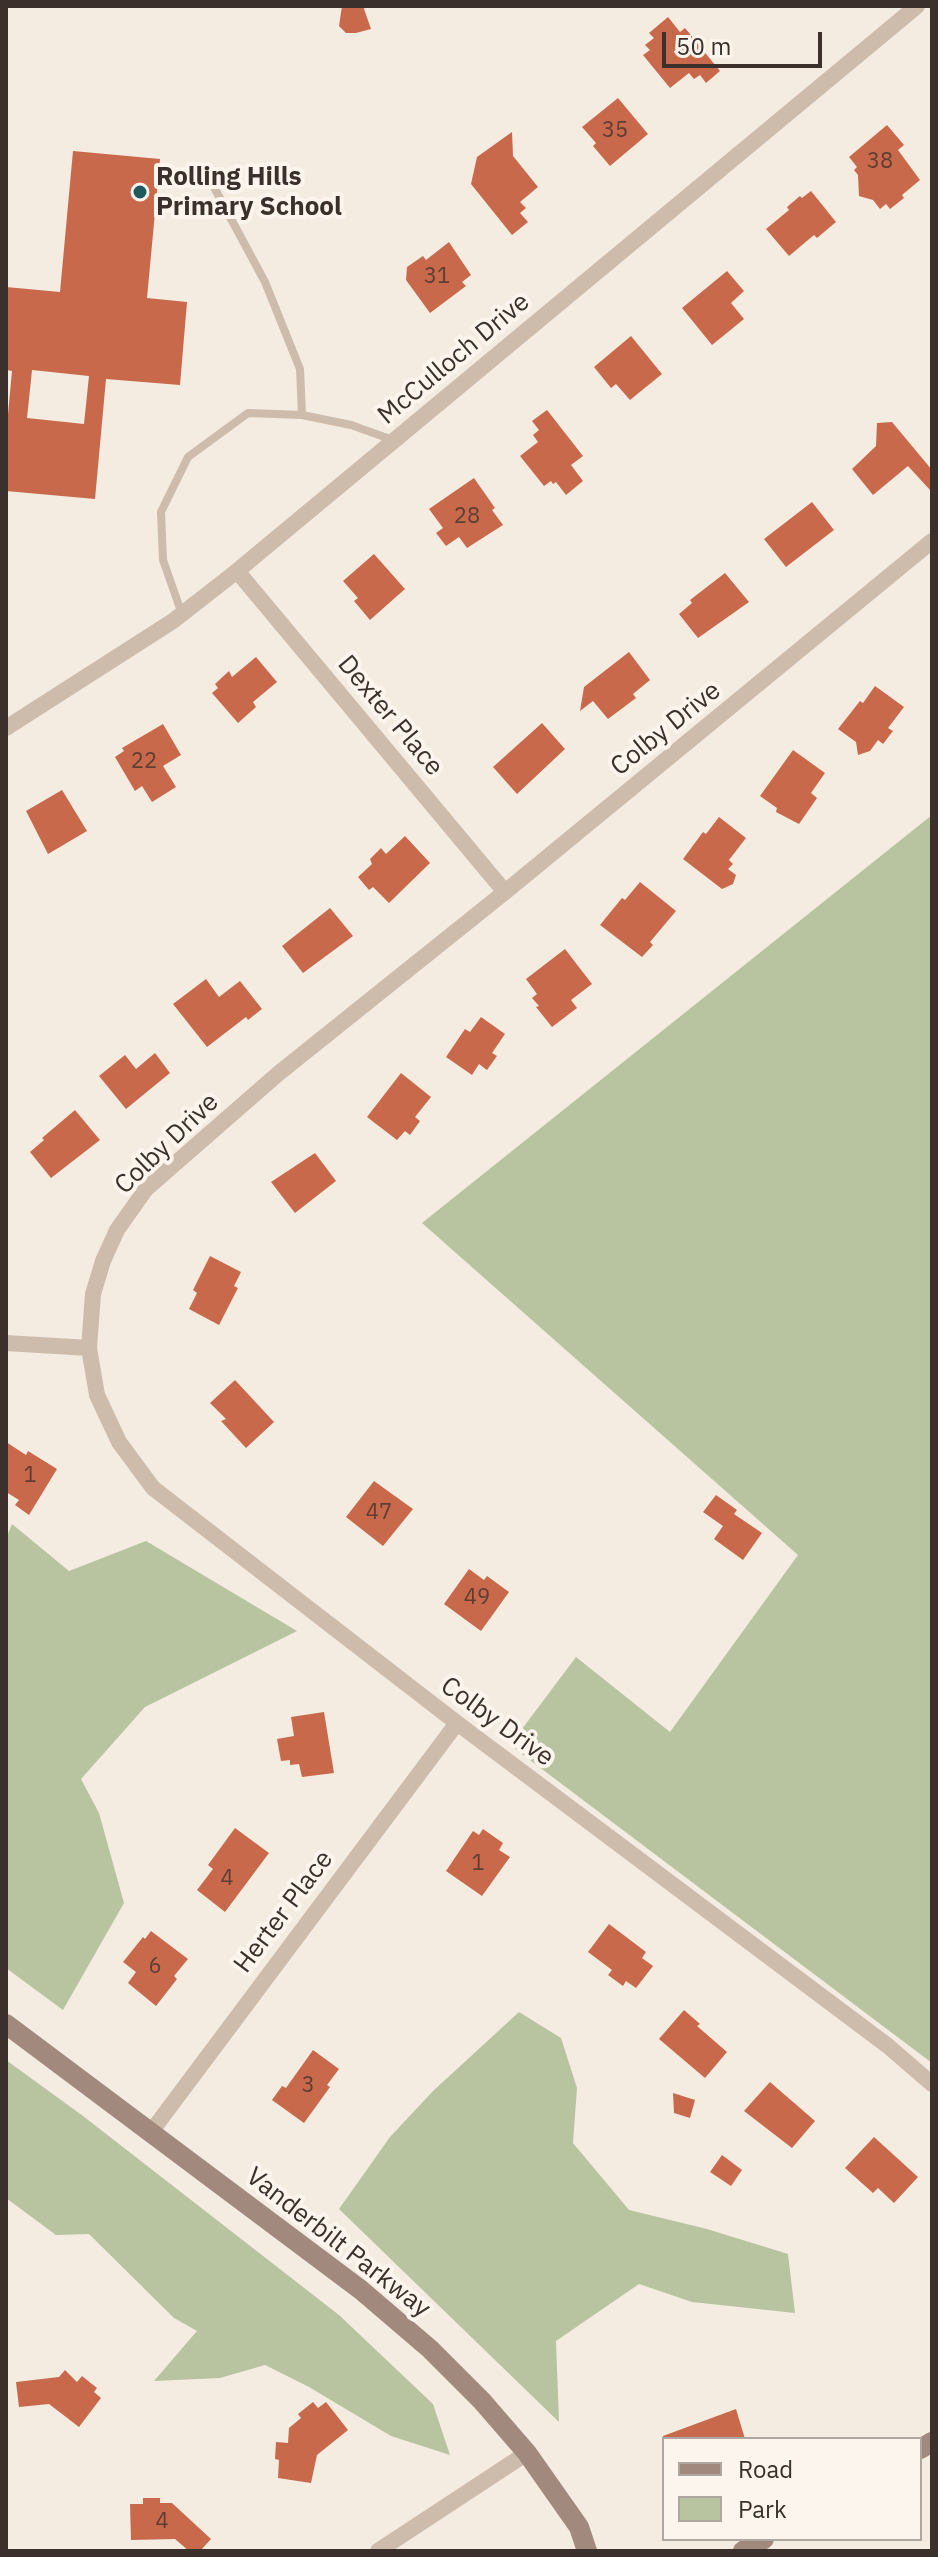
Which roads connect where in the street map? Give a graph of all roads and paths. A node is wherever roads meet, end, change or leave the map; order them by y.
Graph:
1 (917, 6) edge
2 (215, 189) dead end
3 (302, 415) junction
4 (394, 440) junction
5 (932, 541) edge
6 (237, 571) junction
7 (182, 614) junction
8 (6, 728) edge
9 (505, 892) junction
10 (6, 1343) edge
11 (89, 1348) junction
12 (457, 1723) junction
13 (6, 2024) edge
14 (932, 2084) edge
15 (151, 2132) junction
16 (527, 2453) junction
17 (760, 2541) edge
18 (378, 2551) edge
19 (587, 2551) edge
20 (743, 2551) edge

1 - 4 street, McCulloch Drive
2 - 3 lane
3 - 4 lane
3 - 7 lane
4 - 6 street, McCulloch Drive
5 - 9 street, Colby Drive
6 - 7 street, McCulloch Drive
6 - 9 street, Dexter Place
7 - 8 street, McCulloch Drive
9 - 11 street, Colby Drive
10 - 11 street
11 - 12 street, Colby Drive
12 - 14 street, Colby Drive
12 - 15 street, Herter Place
13 - 15 main road, Vanderbilt Parkway
15 - 16 main road, Vanderbilt Parkway
16 - 18 street
16 - 19 main road, Vanderbilt Parkway
17 - 20 main road

